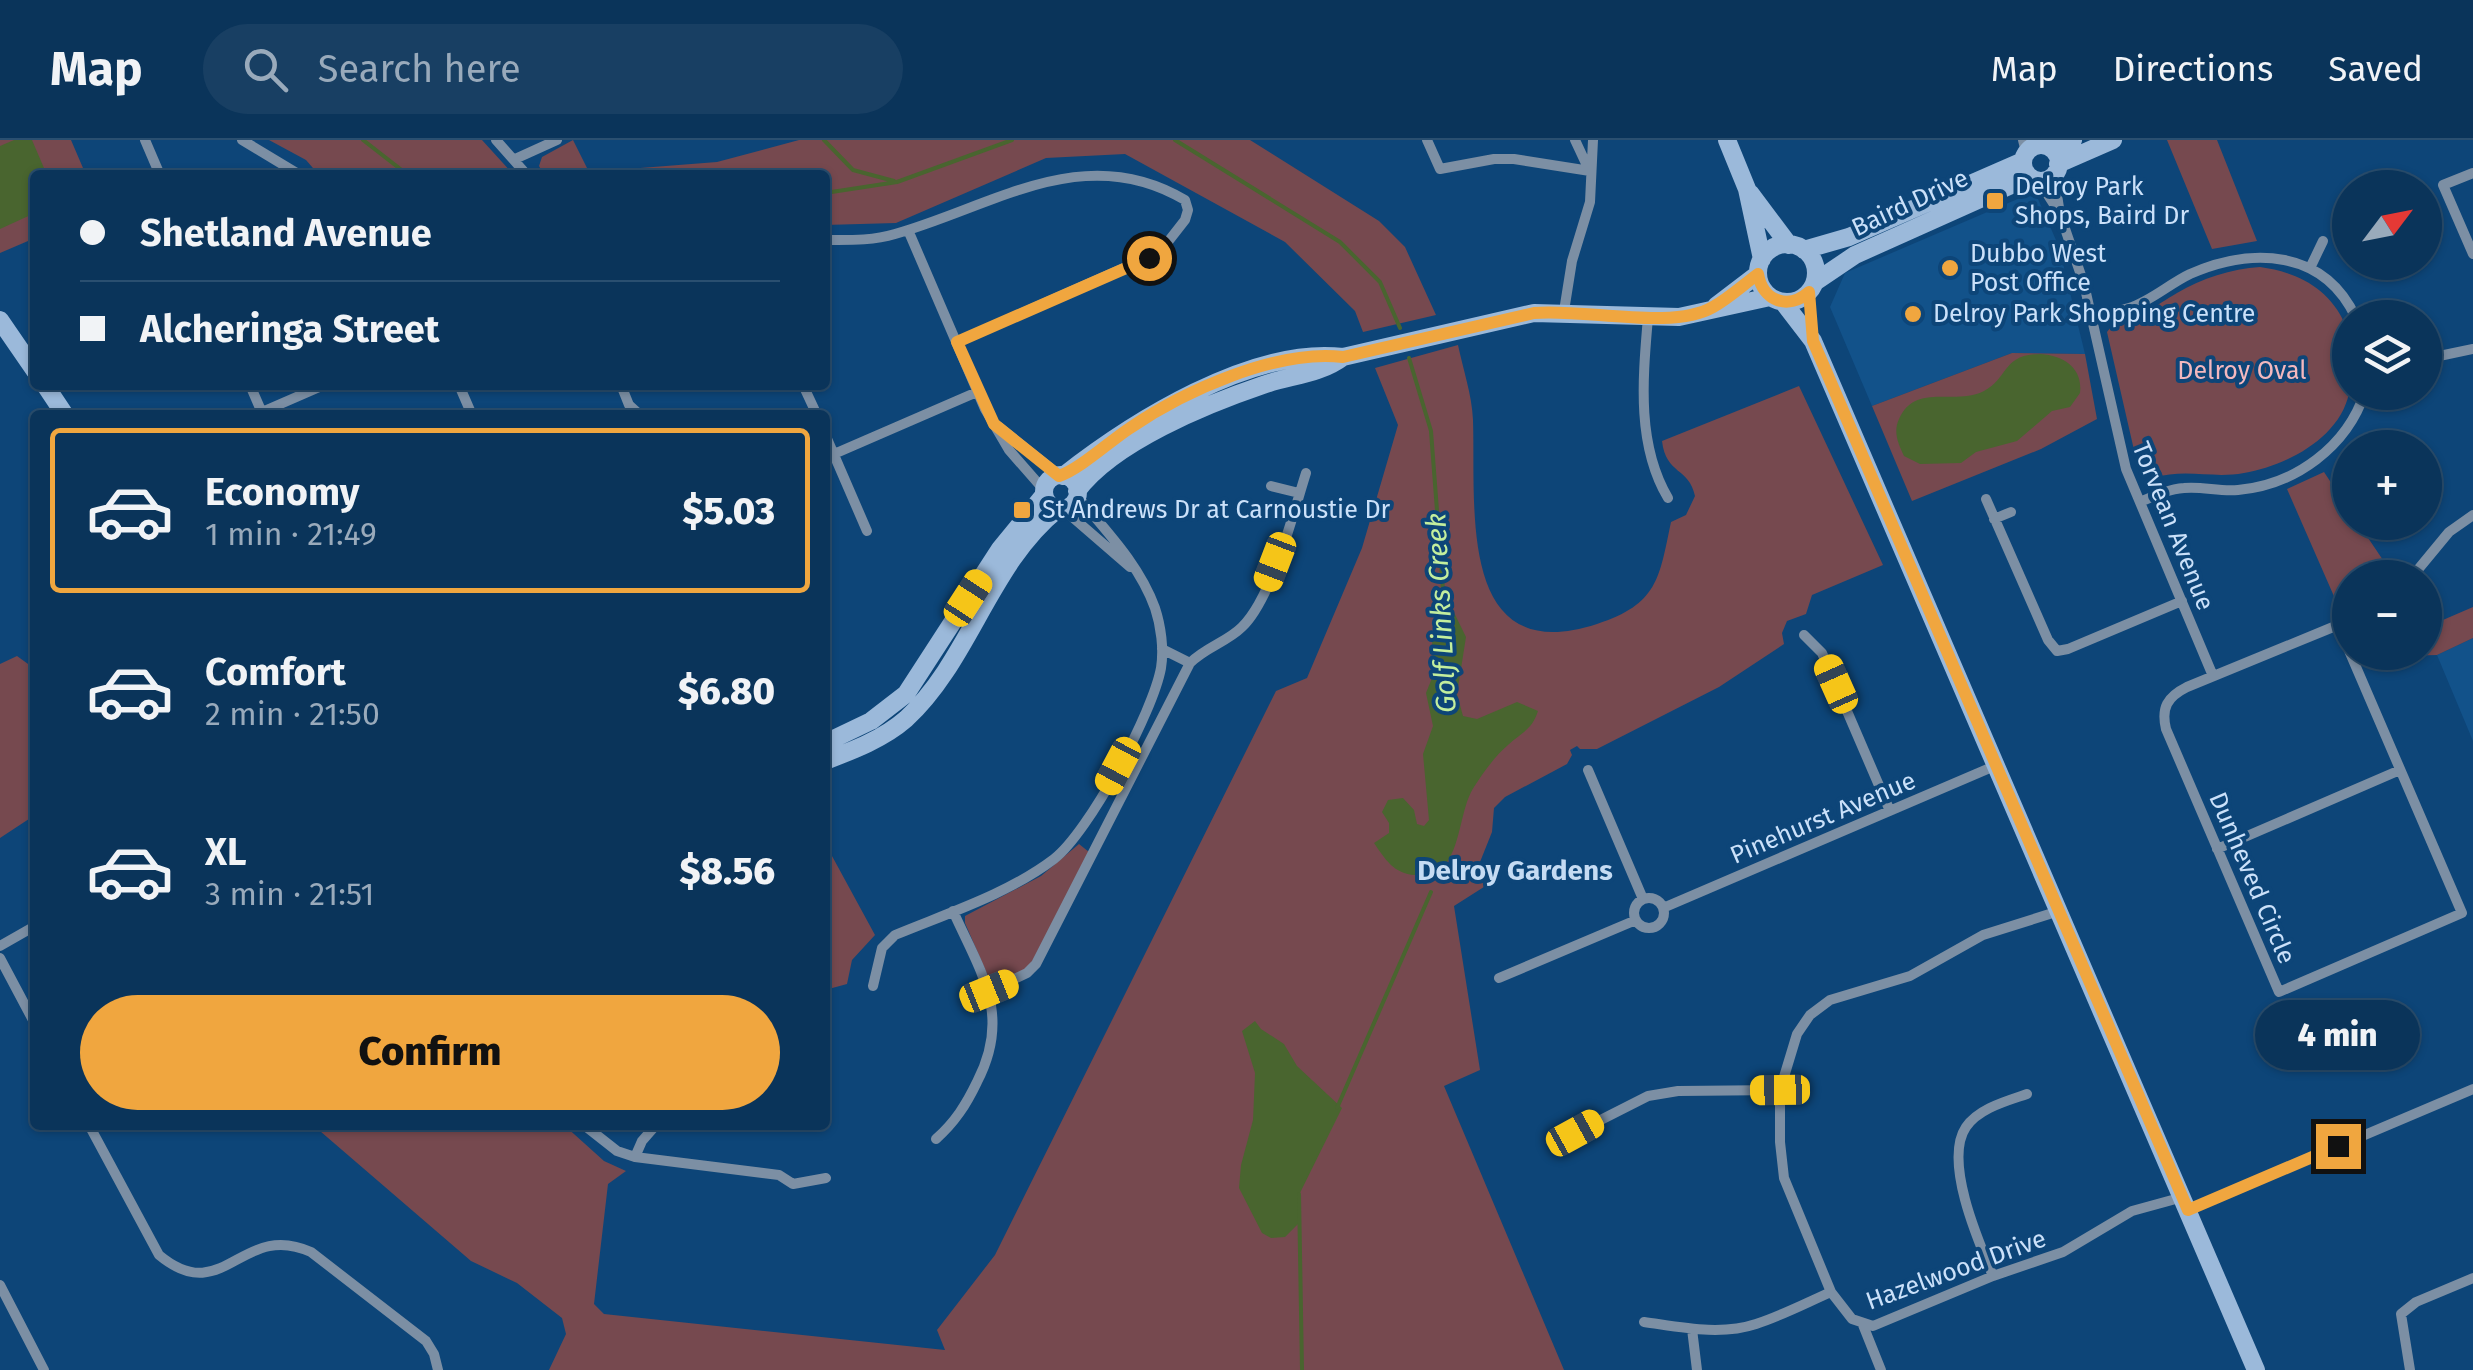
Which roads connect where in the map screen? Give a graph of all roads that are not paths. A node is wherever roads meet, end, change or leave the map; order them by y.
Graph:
1 (145, 140) edge
2 (242, 140) edge
3 (496, 140) edge
4 (558, 140) edge
5 (1428, 140) edge
6 (1575, 140) edge
7 (1593, 140) edge
8 (1726, 140) edge
9 (2073, 140) edge
10 (2113, 140) edge
11 (516, 159) junction
12 (2038, 159) edge
13 (158, 170) edge
14 (292, 170) edge
15 (524, 170) edge
16 (1590, 170) junction
17 (2473, 172) edge
18 (1747, 189) junction
19 (908, 230) junction
20 (830, 240) edge
21 (2323, 241) dead end
22 (1797, 247) junction
23 (2473, 254) edge
24 (2310, 266) junction
25 (1760, 267) junction
26 (1812, 287) junction
27 (1776, 300) junction
28 (2344, 300) edge
29 (1711, 309) junction
30 (1564, 311) junction
31 (2091, 315) junction
32 (1648, 317) junction
33 (0, 320) edge
34 (1813, 341) junction
35 (957, 342) junction
36 (2473, 349) edge
37 (2442, 355) edge
38 (1343, 357) junction
39 (30, 364) edge
40 (313, 390) edge
41 (977, 392) junction
42 (271, 410) edge
43 (2357, 410) edge
44 (994, 424) junction
45 (830, 445) edge
46 (834, 454) junction
47 (1306, 473) dead end
48 (1061, 476) junction
49 (1271, 486) dead end
50 (1299, 494) junction
51 (1061, 498) junction
52 (1668, 498) dead end
53 (1986, 500) dead end
54 (2140, 502) junction
55 (2011, 512) dead end
56 (2473, 515) edge
57 (1994, 520) junction
58 (867, 530) dead end
59 (2426, 560) edge
60 (1135, 571) junction
61 (2182, 601) junction
62 (2332, 626) edge
63 (1804, 635) dead end
64 (1162, 649) junction
65 (1190, 663) junction
66 (2358, 670) edge
67 (2213, 676) junction
68 (830, 741) edge
69 (830, 759) edge
70 (1998, 765) junction
71 (1588, 770) dead end
72 (2400, 770) junction
73 (1890, 811) junction
74 (2217, 849) junction
75 (1643, 899) junction
76 (1664, 908) junction
77 (953, 911) junction
78 (2060, 911) junction
79 (1636, 920) junction
80 (30, 929) edge
81 (0, 946) edge
82 (0, 958) edge
83 (1498, 978) dead end
84 (873, 986) dead end
85 (989, 991) junction
86 (30, 1015) edge
87 (2473, 1089) edge
88 (1780, 1090) junction
89 (2027, 1094) dead end
90 (92, 1130) edge
91 (590, 1130) edge
92 (651, 1130) edge
93 (1575, 1133) dead end
94 (936, 1139) dead end
95 (634, 1157) junction
96 (826, 1178) dead end
97 (2185, 1203) junction
98 (1993, 1276) junction
99 (2473, 1278) edge
100 (0, 1285) edge
101 (1830, 1292) junction
102 (1644, 1322) dead end
103 (1863, 1325) junction
104 (1692, 1329) junction
105 (44, 1370) edge
106 (438, 1370) edge
107 (1697, 1370) edge
108 (1881, 1370) edge
109 (2256, 1370) edge
110 (2410, 1370) edge

1 - 13 street
2 - 14 street
3 - 11 street
4 - 11 street
5 - 16 street
6 - 16 street
7 - 16 street
8 - 18 street
9 - 12 street, Baird Drive
10 - 12 street, Baird Drive
11 - 15 street
12 - 22 street, Baird Drive
12 - 26 street, Baird Drive
12 - 31 street, Torvean Avenue
16 - 30 street
17 - 23 street
18 - 22 street
18 - 25 street
19 - 20 street
19 - 35 street
19 - 35 street
21 - 24 street
22 - 25 street
22 - 26 street
24 - 28 street
24 - 31 street
25 - 27 street
25 - 29 street
26 - 27 street
26 - 34 street
27 - 29 street
27 - 34 street
29 - 32 street
30 - 32 street
30 - 38 street
31 - 54 street, Torvean Avenue
32 - 52 street
33 - 39 street
34 - 70 street
35 - 41 street
36 - 37 street
38 - 48 street
38 - 51 street
40 - 42 street
41 - 44 street
41 - 46 street
43 - 54 street
44 - 48 street
44 - 51 street
45 - 46 street
46 - 58 street
47 - 50 street
48 - 51 street
49 - 50 street
50 - 65 street
51 - 60 street
51 - 60 street
51 - 68 street
51 - 69 street
53 - 57 street
54 - 61 street, Torvean Avenue
55 - 57 street
56 - 59 street
57 - 61 street
60 - 64 street
61 - 67 street, Torvean Avenue
62 - 67 street, Dunheved Circle
63 - 73 street
64 - 65 street
64 - 77 street
65 - 85 street
66 - 72 street, Dunheved Circle
67 - 74 street, Dunheved Circle
70 - 73 street, Pinehurst Avenue
70 - 78 street
71 - 75 street
72 - 74 street
72 - 74 street, Dunheved Circle
73 - 76 street, Pinehurst Avenue
75 - 76 street
75 - 79 street
76 - 79 street
77 - 84 street
77 - 85 street
78 - 88 street, Hazelwood Drive
78 - 97 street
79 - 83 street
80 - 81 street
82 - 86 street
85 - 94 street
87 - 97 street, Hazelwood Drive
88 - 93 street
88 - 101 street, Hazelwood Drive
89 - 98 street
90 - 106 street
91 - 95 street
92 - 95 street
95 - 96 street
97 - 98 street, Hazelwood Drive
97 - 109 street
98 - 103 street, Hazelwood Drive
99 - 110 street
100 - 105 street
101 - 103 street, Hazelwood Drive
101 - 104 street
102 - 104 street
103 - 108 street
104 - 107 street

